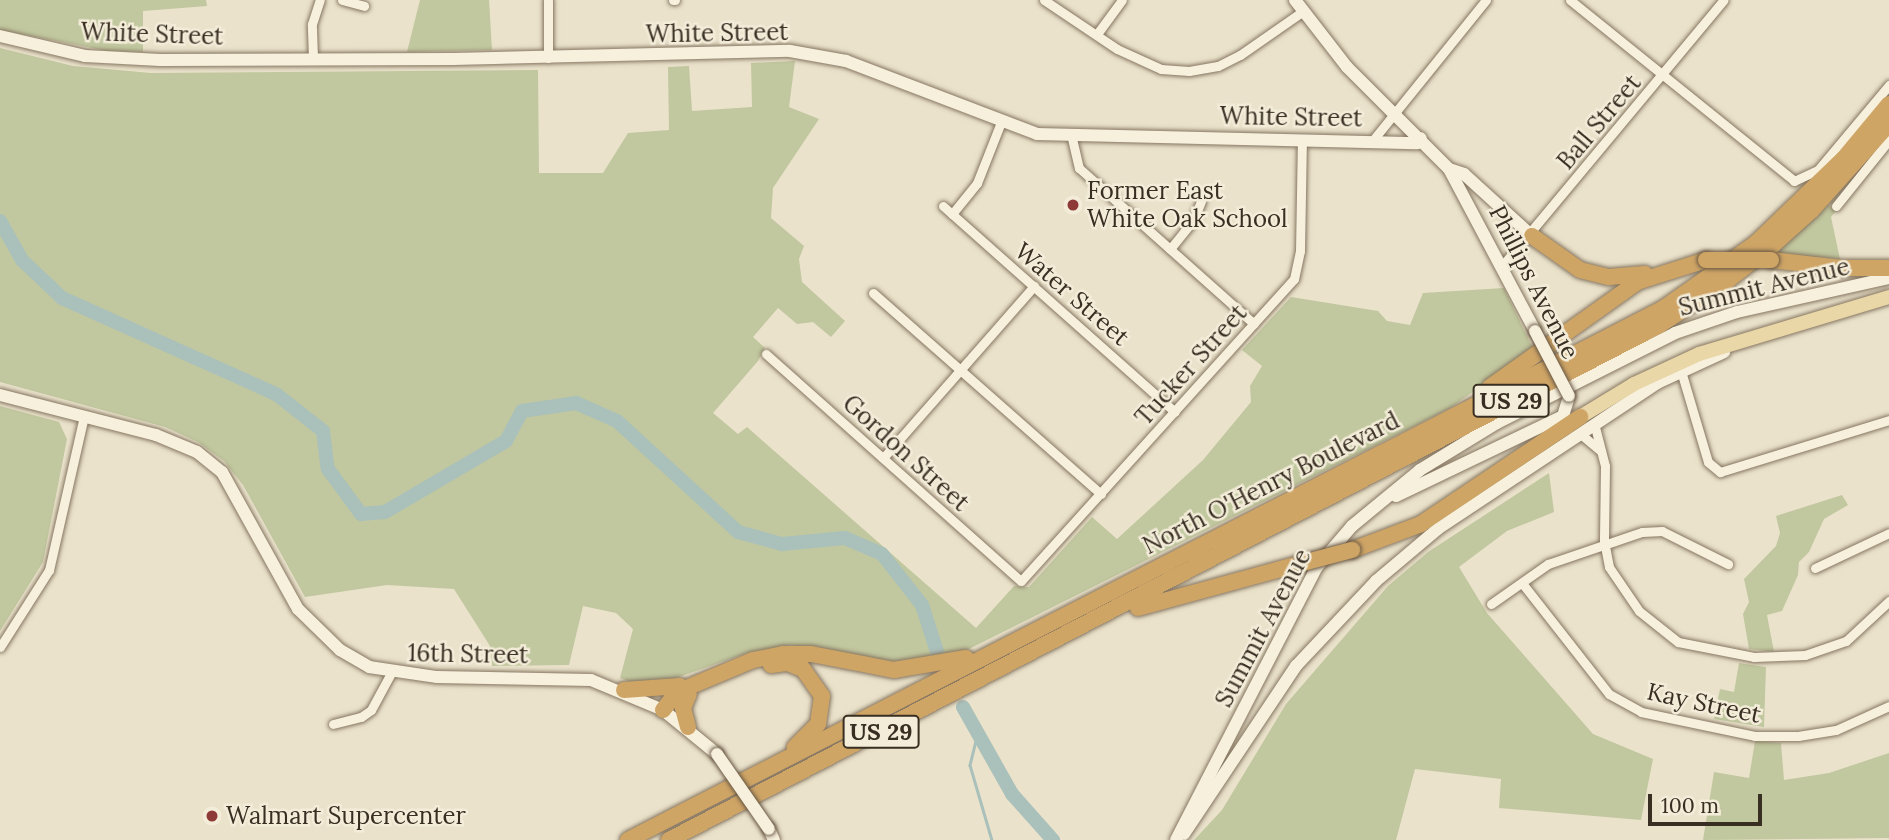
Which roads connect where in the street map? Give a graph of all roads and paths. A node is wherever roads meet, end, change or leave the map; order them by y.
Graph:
1 (320, 0) edge
2 (342, 0) edge
3 (548, 0) edge
4 (1044, 0) edge
5 (1122, 0) edge
6 (1486, 0) edge
7 (1570, 0) edge
8 (1724, 0) edge
9 (1299, 5) edge
10 (364, 6) dead end
11 (1097, 34) junction
12 (0, 36) edge
13 (313, 58) junction
14 (548, 58) junction
15 (1662, 76) junction
16 (1889, 85) edge
17 (1889, 104) edge
18 (1394, 113) junction
19 (1001, 122) junction
20 (1889, 124) edge
21 (1071, 134) junction
22 (1421, 138) junction
23 (1302, 139) junction
24 (1373, 140) junction
25 (1889, 140) edge
26 (1449, 169) junction
27 (1201, 201) dead end
28 (943, 206) dead end
29 (1836, 206) dead end
30 (952, 214) junction
31 (1532, 236) junction
32 (1170, 249) junction
33 (1502, 266) junction
34 (1889, 268) edge
35 (1661, 273) junction
36 (1889, 278) edge
37 (1034, 286) junction
38 (873, 293) dead end
39 (1889, 297) edge
40 (1254, 324) junction
41 (1755, 340) junction
42 (766, 354) dead end
43 (961, 369) junction
44 (1681, 371) junction
45 (0, 395) edge
46 (1569, 396) junction
47 (1175, 411) junction
48 (83, 416) junction
49 (1449, 417) junction
50 (1580, 417) junction
51 (1889, 420) edge
52 (1595, 427) junction
53 (1583, 436) junction
54 (1602, 452) junction
55 (883, 458) junction
56 (1503, 488) junction
57 (1101, 494) junction
58 (1368, 513) junction
59 (1889, 533) edge
60 (1604, 541) junction
61 (1728, 564) dead end
62 (1815, 568) dead end
63 (1021, 581) joint
64 (1522, 583) junction
65 (1889, 601) edge
66 (1491, 604) dead end
67 (1093, 623) junction
68 (0, 647) edge
69 (999, 649) junction
70 (391, 673) junction
71 (693, 689) junction
72 (624, 690) junction
73 (1889, 706) edge
74 (663, 710) junction
75 (333, 724) dead end
76 (688, 727) junction
77 (753, 775) junction
78 (771, 834) edge
79 (628, 840) edge
80 (669, 840) edge
81 (1177, 840) edge

1 - 13 street
2 - 10 street
3 - 14 street
4 - 11 street
5 - 11 street
6 - 18 street
7 - 15 street
8 - 15 street, Ball Street
9 - 11 street
9 - 18 street, Phillips Avenue
12 - 13 street, White Street
13 - 14 street, White Street
14 - 19 street, White Street
15 - 16 street
15 - 31 street, Ball Street
17 - 49 highway, North O'Henry Boulevard / US 29
18 - 22 street, Phillips Avenue
18 - 24 street
19 - 21 street, White Street
19 - 30 street
20 - 67 highway, North O'Henry Boulevard / US 29
21 - 23 street, White Street
21 - 32 street
22 - 24 street, White Street
22 - 26 street, Phillips Avenue
23 - 24 street, White Street
23 - 40 street, Tucker Street
25 - 29 street
26 - 31 street, Phillips Avenue
26 - 33 street, Phillips Avenue
27 - 32 street
28 - 30 street, Water Street
30 - 37 street, Water Street
31 - 33 street, Ball Street
31 - 35 highway
32 - 40 street
33 - 46 street, Phillips Avenue, bridge
34 - 35 highway, bridge
35 - 49 highway
36 - 58 street, Summit Avenue
37 - 43 street
37 - 47 street, Water Street
38 - 43 street
39 - 41 main road, Summit Avenue
40 - 47 street, Tucker Street
41 - 44 street, Summit Avenue
41 - 50 main road, Summit Avenue
42 - 55 street, Gordon Street
43 - 55 street
43 - 57 street
44 - 51 street
44 - 52 street, Summit Avenue
45 - 48 street, 16th Street
46 - 50 street, Phillips Avenue
46 - 58 street
47 - 57 street, Tucker Street
48 - 68 street
48 - 70 street, 16th Street
49 - 69 highway, North O'Henry Boulevard / US 29
50 - 56 street
50 - 67 highway, bridge
52 - 53 street, Summit Avenue
52 - 54 street
53 - 54 street
53 - 56 street, Summit Avenue
54 - 60 street
55 - 63 street, Gordon Street
56 - 81 street, Summit Avenue
57 - 63 street, Tucker Street
58 - 81 street, Summit Avenue
59 - 62 street
60 - 61 street
60 - 64 street
60 - 65 street
64 - 66 street
64 - 73 street, Kay Street
67 - 80 highway, North O'Henry Boulevard / US 29
69 - 71 highway
69 - 77 highway, North O'Henry Boulevard / US 29
70 - 72 street, 16th Street
70 - 75 street
71 - 72 highway
71 - 74 highway
71 - 76 highway
71 - 77 highway
72 - 74 street, 16th Street
74 - 76 street, 16th Street
76 - 78 street, 16th Street, bridge
77 - 79 highway, North O'Henry Boulevard / US 29

